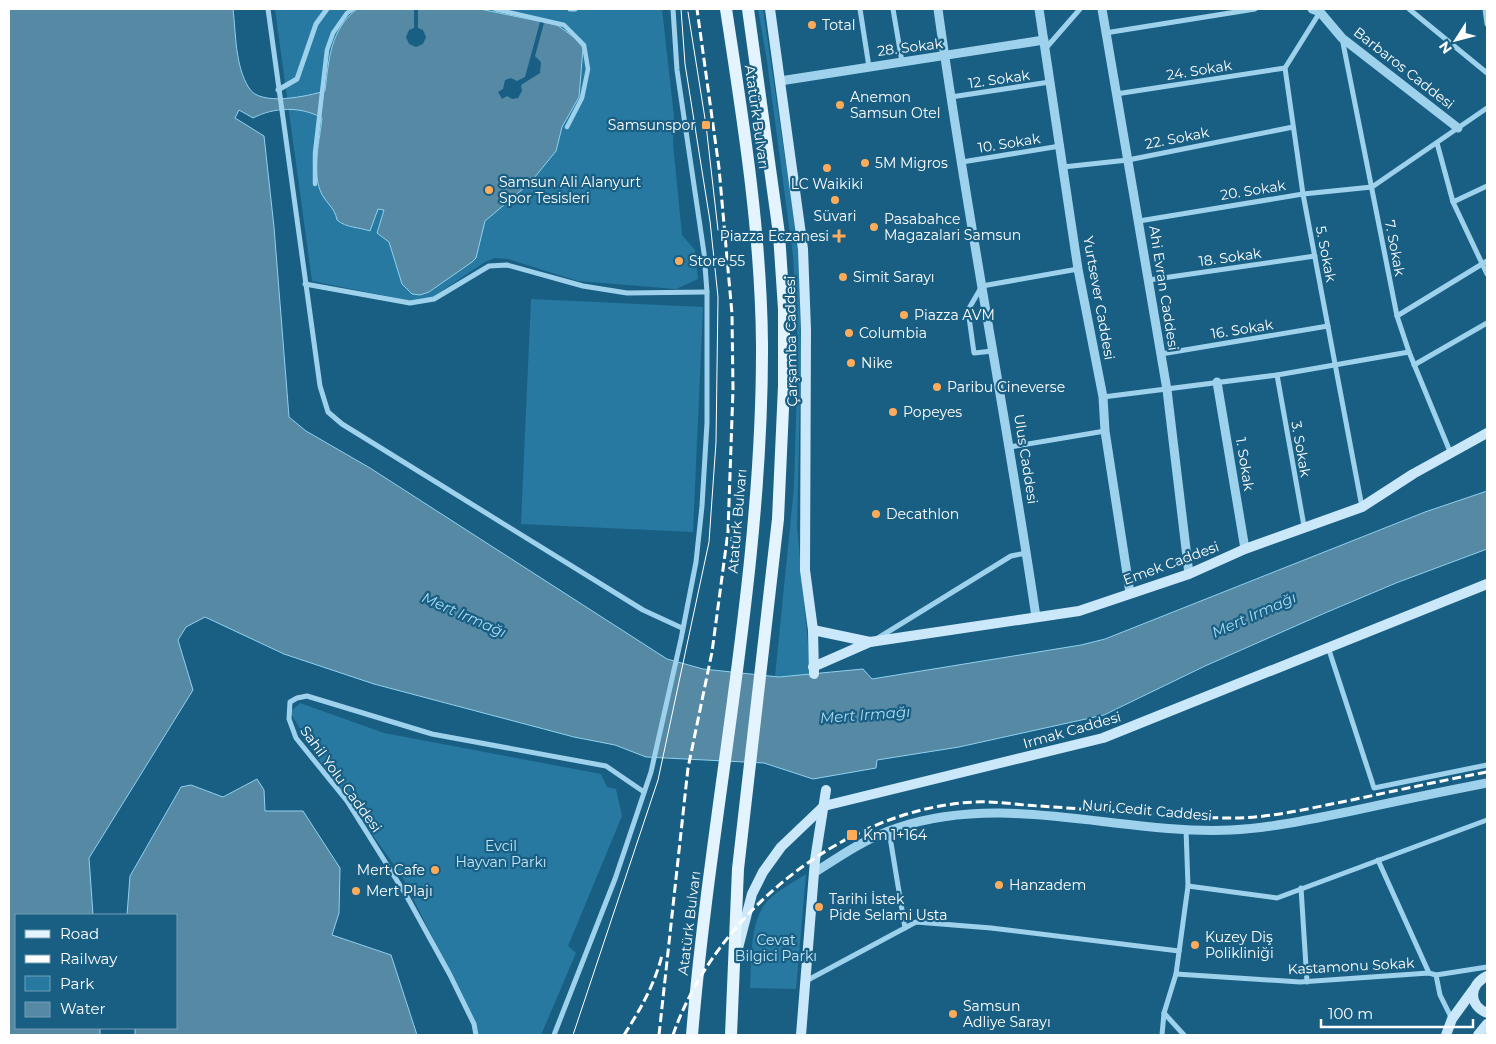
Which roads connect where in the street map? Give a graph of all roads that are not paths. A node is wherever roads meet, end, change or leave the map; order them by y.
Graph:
1 (268, 9) edge
2 (327, 9) edge
3 (353, 9) edge
4 (495, 9) edge
5 (570, 9) edge
6 (575, 9) edge
7 (673, 9) edge
8 (726, 9) edge
9 (748, 9) edge
10 (770, 9) edge
11 (860, 9) edge
12 (893, 9) edge
13 (938, 9) edge
14 (1039, 9) edge
15 (1080, 9) edge
16 (1102, 9) edge
17 (1255, 9) edge
18 (1409, 9) edge
19 (1417, 9) edge
20 (1485, 9) edge
21 (1316, 11) edge
22 (1418, 17) junction
23 (1487, 24) edge
24 (1105, 33) junction
25 (1342, 38) junction
26 (1045, 44) junction
27 (944, 56) junction
28 (902, 62) junction
29 (869, 66) junction
30 (1285, 68) junction
31 (1487, 73) edge
32 (780, 81) junction
33 (1050, 82) junction
34 (278, 90) junction
35 (1116, 94) junction
36 (951, 97) junction
37 (1486, 109) edge
38 (1487, 117) edge
39 (567, 127) dead end
40 (1293, 127) junction
41 (1458, 128) junction
42 (1437, 142) junction
43 (1060, 146) junction
44 (1128, 160) junction
45 (962, 162) junction
46 (1063, 167) junction
47 (315, 184) dead end
48 (1487, 186) edge
49 (1372, 187) junction
50 (1303, 194) junction
51 (1453, 202) junction
52 (1139, 220) junction
53 (1315, 256) junction
54 (1487, 261) edge
55 (1481, 264) junction
56 (1078, 269) junction
57 (1487, 274) edge
58 (1148, 280) junction
59 (306, 284) junction
60 (982, 286) junction
61 (707, 292) junction
62 (1397, 316) junction
63 (1487, 323) edge
64 (1328, 326) junction
65 (993, 351) junction
66 (1409, 352) junction
67 (1160, 354) junction
68 (1335, 364) junction
69 (1414, 365) junction
70 (1276, 375) junction
71 (1217, 382) junction
72 (1167, 390) junction
73 (1103, 397) junction
74 (1105, 431) junction
75 (1487, 433) edge
76 (1010, 448) junction
77 (1451, 455) junction
78 (1362, 507) junction
79 (1304, 526) junction
80 (1245, 549) junction
81 (1026, 553) junction
82 (1189, 574) junction
83 (1487, 584) edge
84 (1130, 593) junction
85 (1036, 617) junction
86 (682, 628) junction
87 (813, 630) junction
88 (870, 642) junction
89 (1328, 646) junction
90 (813, 671) joint
91 (1487, 765) edge
92 (1487, 782) edge
93 (826, 790) dead end
94 (644, 792) junction
95 (824, 806) junction
96 (1486, 821) edge
97 (1186, 829) junction
98 (1487, 829) edge
99 (889, 831) junction
100 (1378, 860) junction
101 (814, 873) junction
102 (1188, 886) junction
103 (1301, 888) junction
104 (905, 928) junction
105 (1179, 951) junction
106 (736, 958) junction
107 (1487, 966) edge
108 (1176, 974) junction
109 (1429, 974) junction
110 (1436, 975) junction
111 (1487, 976) edge
112 (806, 981) junction
113 (1307, 982) junction
114 (1473, 990) junction
115 (1164, 1013) junction
116 (1487, 1013) edge
117 (1452, 1019) junction
118 (1487, 1024) edge
119 (476, 1035) edge
120 (554, 1035) edge
121 (692, 1035) edge
122 (731, 1035) edge
123 (801, 1035) edge
124 (1162, 1035) edge
125 (1184, 1035) edge
126 (1446, 1035) edge
127 (1478, 1035) edge

1 - 34 street
2 - 34 street
3 - 47 street
4 - 39 street
5 - 6 street
7 - 61 street
8 - 121 main road, Atatürk Bulvarı
9 - 106 main road, Atatürk Bulvarı
10 - 32 main road, Çarşamba Caddesi
11 - 29 street
12 - 28 street
13 - 27 street, Ulus Caddesi
14 - 26 street, Yurtsever Caddesi
15 - 26 street
16 - 24 street, Ahi Evran Caddesi
17 - 24 street
18 - 22 street
19 - 22 street
20 - 23 street
21 - 25 street, Barbaros Caddesi
21 - 30 street
22 - 31 street
24 - 35 street, Ahi Evran Caddesi
25 - 41 street, Barbaros Caddesi
25 - 49 street, 7. Sokak
26 - 27 street, 28. Sokak
26 - 33 street, Yurtsever Caddesi
27 - 28 street, 28. Sokak
27 - 36 street, Ulus Caddesi
28 - 29 street, 28. Sokak
29 - 32 street, 28. Sokak
30 - 35 street, 24. Sokak
30 - 40 street, 5. Sokak
32 - 87 main road, Çarşamba Caddesi
33 - 36 street, 12. Sokak
33 - 43 street, Yurtsever Caddesi
34 - 59 street
35 - 44 street, Ahi Evran Caddesi
36 - 45 street, Ulus Caddesi
37 - 38 street
37 - 41 street
40 - 44 street, 22. Sokak
40 - 50 street, 5. Sokak
41 - 42 street
42 - 49 street
42 - 51 street
43 - 45 street, 10. Sokak
43 - 46 street, Yurtsever Caddesi
44 - 46 street, 22. Sokak
44 - 52 street, Ahi Evran Caddesi
45 - 60 street, Ulus Caddesi
46 - 56 street, Yurtsever Caddesi
48 - 51 street
49 - 50 street, 20. Sokak
49 - 62 street, 7. Sokak
50 - 52 street, 20. Sokak
50 - 53 street, 5. Sokak
51 - 55 street
52 - 58 street, Ahi Evran Caddesi
53 - 58 street, 18. Sokak
53 - 64 street, 5. Sokak
54 - 55 street
55 - 57 street
55 - 62 street
56 - 60 street
56 - 73 street, Yurtsever Caddesi
58 - 67 street, Ahi Evran Caddesi
59 - 61 street
59 - 86 street
60 - 65 street, Ulus Caddesi
60 - 65 street
61 - 86 street
62 - 66 street, 7. Sokak
63 - 69 street
64 - 67 street, 16. Sokak
64 - 68 street, 5. Sokak
65 - 76 street, Ulus Caddesi
66 - 68 street
66 - 69 street, 7. Sokak
67 - 72 street, Ahi Evran Caddesi
68 - 70 street
68 - 78 street, 5. Sokak
69 - 77 street, 7. Sokak
70 - 71 street
70 - 79 street, 3. Sokak
71 - 72 street
71 - 80 street, 1. Sokak
72 - 73 street
72 - 82 street, Ahi Evran Caddesi
73 - 74 street, Yurtsever Caddesi
74 - 76 street
74 - 84 street, Yurtsever Caddesi
75 - 77 main road, Emek Caddesi
76 - 81 street, Ulus Caddesi
77 - 78 main road, Emek Caddesi
78 - 79 main road, Emek Caddesi
79 - 80 main road, Emek Caddesi
80 - 82 main road, Emek Caddesi
81 - 85 street, Ulus Caddesi
81 - 88 street
82 - 84 main road, Emek Caddesi
83 - 89 main road, Irmak Caddesi
84 - 85 main road, Emek Caddesi
85 - 88 main road, Emek Caddesi
86 - 94 street
87 - 88 main road, Emek Caddesi
87 - 90 main road, Çarşamba Caddesi
88 - 90 main road, Emek Caddesi
89 - 91 street
89 - 95 main road, Irmak Caddesi
92 - 97 street, Nuri Cedit Caddesi
93 - 95 main road
94 - 119 street, Sahil Yolu Caddesi
94 - 120 street
95 - 101 main road
95 - 106 main road, Irmak Caddesi
96 - 98 street
96 - 100 street
97 - 99 street, Nuri Cedit Caddesi
97 - 102 street
99 - 101 street, Nuri Cedit Caddesi
99 - 104 street
100 - 103 street
100 - 109 street
101 - 112 main road
102 - 103 street
102 - 105 street
103 - 113 street
104 - 105 street
104 - 112 street
105 - 108 street
106 - 122 main road, Atatürk Bulvarı
107 - 110 street, Kastamonu Sokak
108 - 113 street, Kastamonu Sokak
108 - 115 street
109 - 110 street, Kastamonu Sokak
109 - 113 street, Kastamonu Sokak
110 - 117 street
111 - 114 main road
112 - 123 main road
114 - 116 main road
114 - 117 main road
115 - 124 street
115 - 125 street
117 - 126 main road
118 - 127 main road

